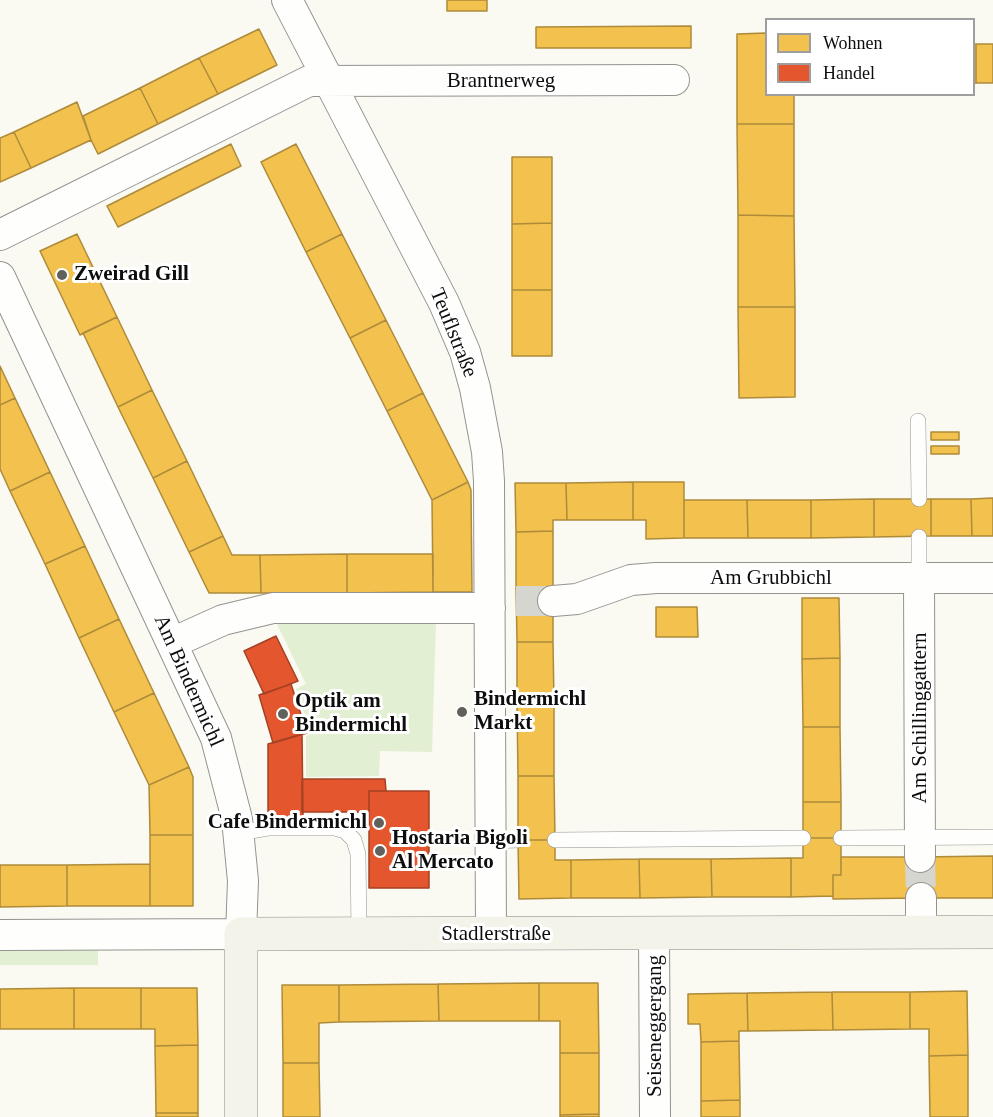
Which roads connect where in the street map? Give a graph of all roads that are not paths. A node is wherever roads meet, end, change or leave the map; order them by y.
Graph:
1 (286, 0) edge
2 (674, 80) dead end
3 (328, 81) junction
4 (0, 235) edge
5 (0, 277) edge
6 (11, 328) edge
7 (918, 421) dead end
8 (919, 499) dead end
9 (919, 537) dead end
10 (993, 578) edge
11 (919, 579) junction
12 (553, 601) tunnel mouth
13 (499, 603) junction
14 (172, 643) junction
15 (239, 833) junction
16 (993, 837) edge
17 (803, 838) dead end
18 (841, 838) dead end
19 (555, 840) dead end
20 (920, 847) junction
21 (921, 898) tunnel mouth
22 (993, 932) edge
23 (921, 933) junction
24 (241, 934) junction
25 (359, 934) junction
26 (491, 934) junction
27 (654, 934) junction
28 (0, 935) edge
29 (241, 1117) edge
30 (655, 1117) edge

1 - 3 street, Teuflstraße
2 - 3 street, Brantnerweg
3 - 4 street
3 - 13 street, Teuflstraße
5 - 6 street, Am Bindermichl
6 - 14 street, Am Bindermichl
7 - 8 lane
9 - 11 lane
10 - 11 street, Am Grubbichl
11 - 12 street, Am Grubbichl
11 - 20 street, Am Schillinggattern
13 - 14 street
13 - 26 street, Teuflstraße
14 - 15 street, Am Bindermichl
15 - 24 street, Am Bindermichl
15 - 25 lane
16 - 20 lane
17 - 19 lane
18 - 20 lane
21 - 23 street
22 - 23 main road, Stadlerstraße
23 - 27 main road, Stadlerstraße
24 - 25 main road, Stadlerstraße
24 - 28 street, Stadlerstraße
24 - 29 main road, Am Bindermichl
25 - 26 main road, Stadlerstraße
26 - 27 main road, Stadlerstraße
27 - 30 street, Seiseneggergang

